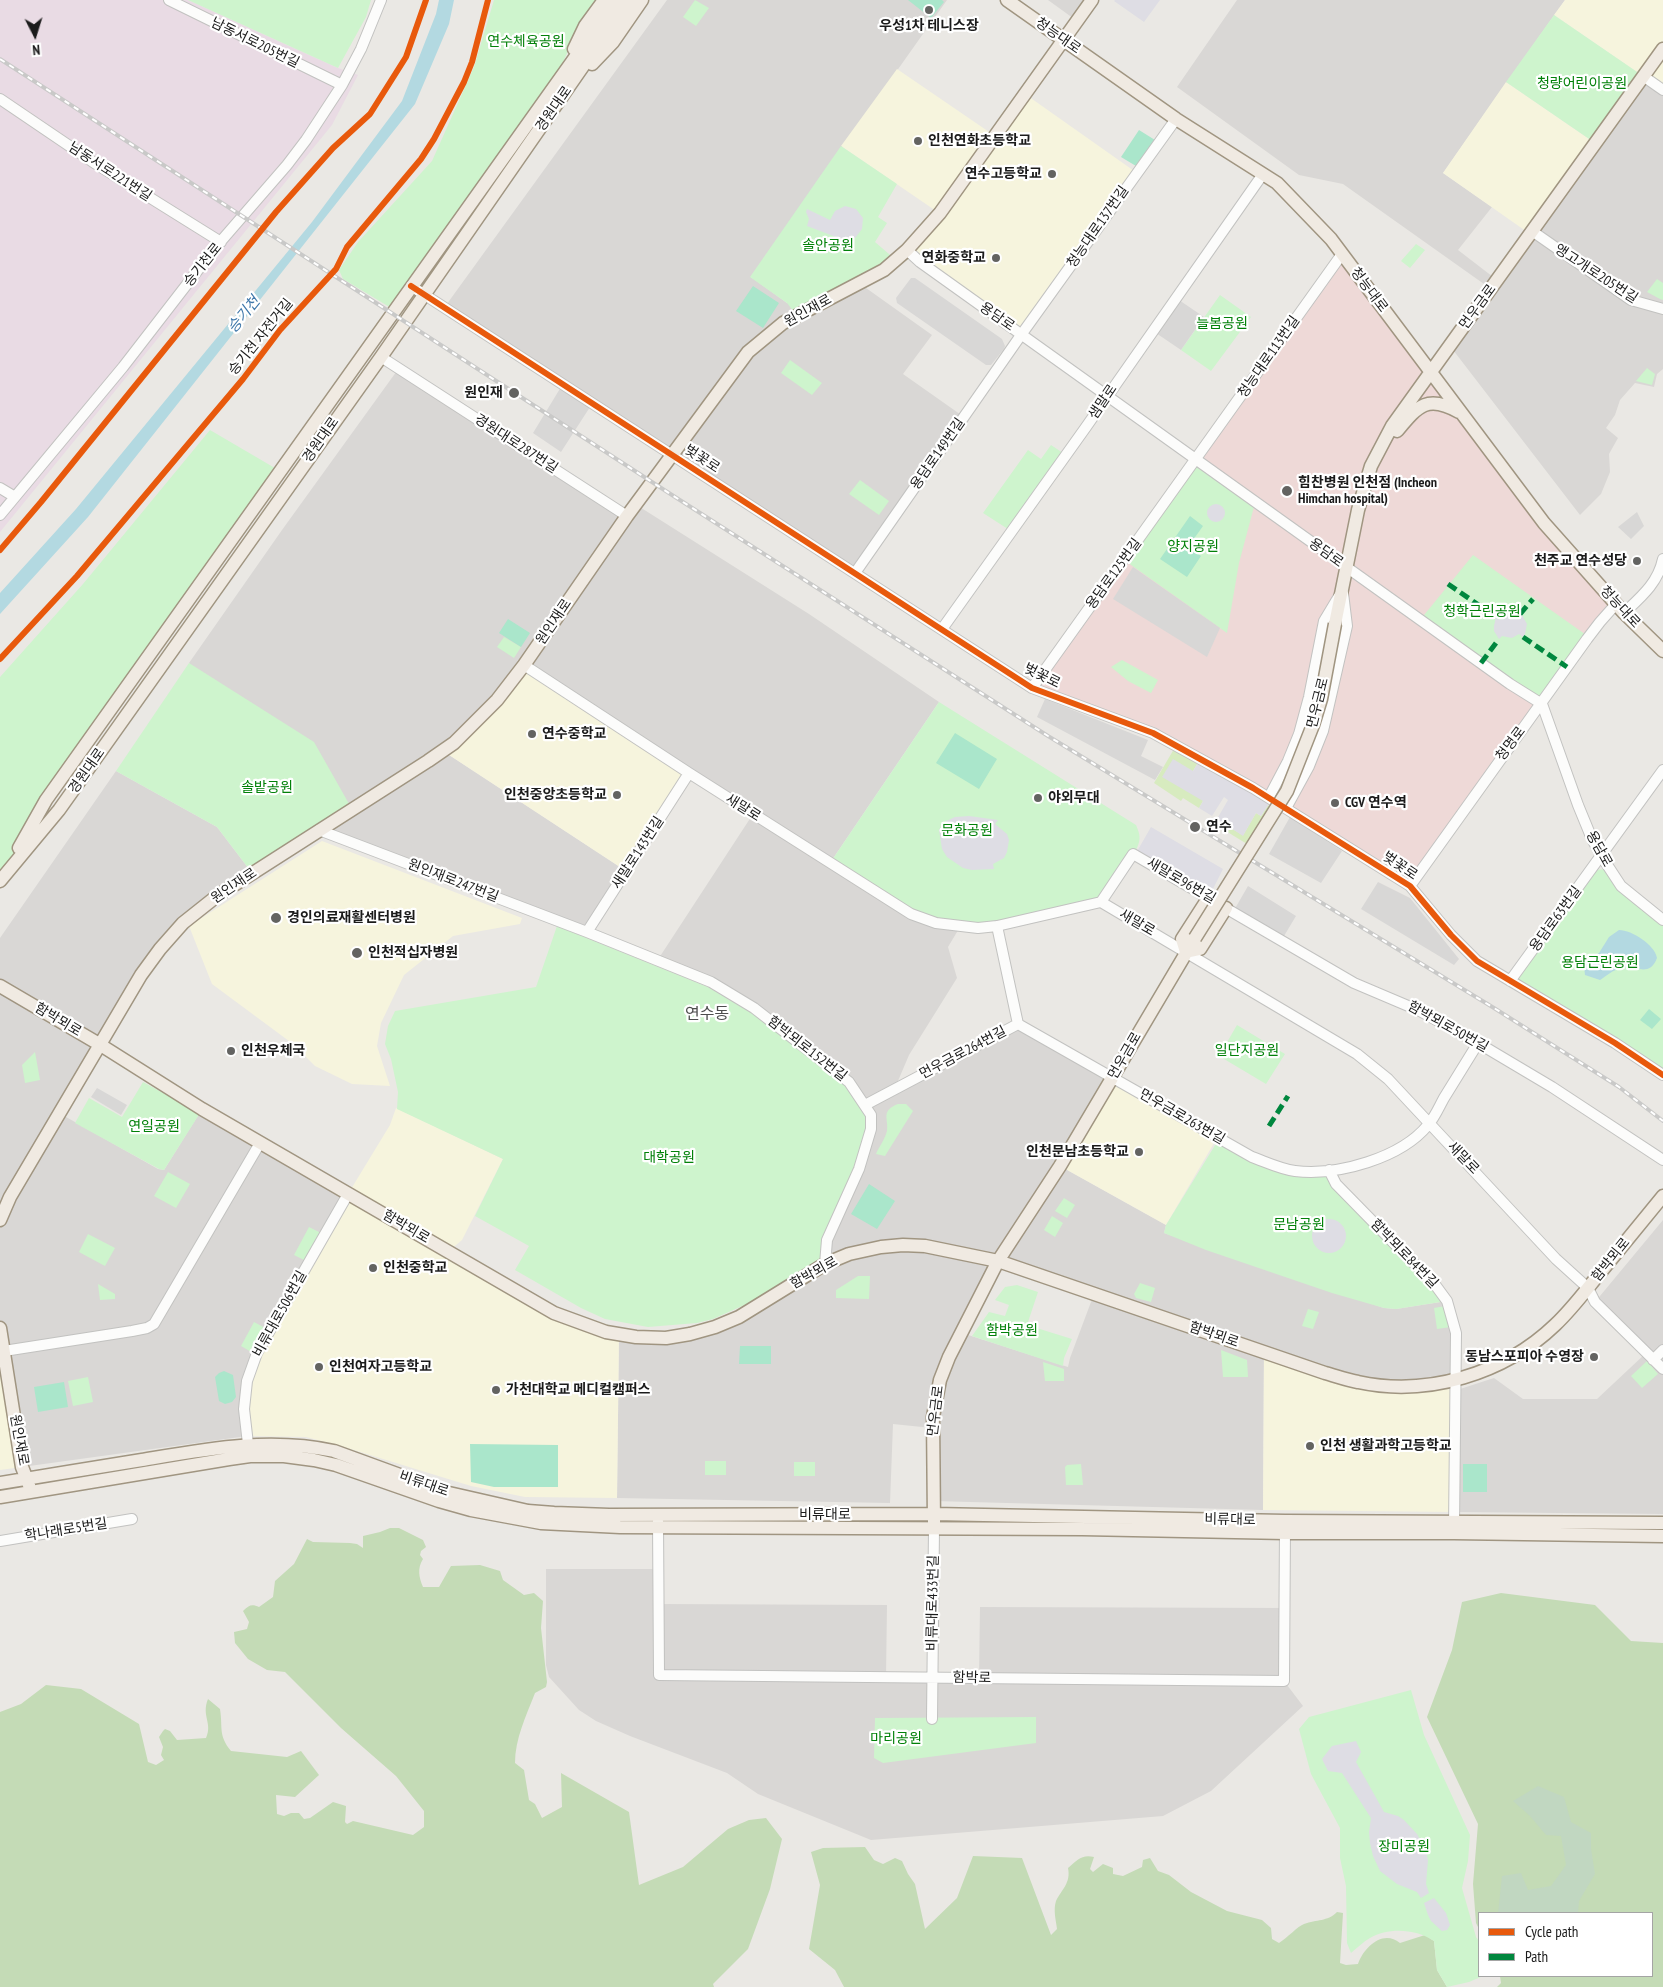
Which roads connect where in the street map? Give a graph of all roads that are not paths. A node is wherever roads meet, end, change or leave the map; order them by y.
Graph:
1 (169, 0) edge
2 (381, 0) edge
3 (604, 0) edge
4 (616, 0) edge
5 (629, 0) edge
6 (642, 0) edge
7 (1008, 0) edge
8 (1092, 0) edge
9 (598, 34) junction
10 (1064, 40) junction
11 (1663, 48) edge
12 (1643, 76) junction
13 (342, 85) junction
14 (563, 86) junction
15 (1663, 90) edge
16 (0, 99) edge
17 (1176, 119) junction
18 (1263, 174) junction
19 (1532, 231) junction
20 (221, 242) junction
21 (908, 250) junction
22 (1342, 254) junction
23 (411, 286) junction
24 (424, 294) junction
25 (1663, 309) edge
26 (1021, 335) junction
27 (380, 357) junction
28 (1431, 373) junction
29 (1107, 396) junction
30 (1460, 412) junction
31 (1379, 451) junction
32 (671, 454) junction
33 (1196, 460) junction
34 (0, 488) edge
35 (14, 497) junction
36 (0, 515) edge
37 (627, 516) junction
38 (1663, 559) edge
39 (1347, 568) junction
40 (855, 573) junction
41 (1343, 588) junction
42 (1620, 608) junction
43 (942, 629) junction
44 (1663, 651) edge
45 (524, 665) junction
46 (1032, 688) junction
47 (1542, 704) junction
48 (1663, 770) edge
49 (689, 773) junction
50 (1269, 797) junction
51 (1286, 808) junction
52 (319, 830) junction
53 (1602, 857) junction
54 (2, 878) edge
55 (1410, 886) junction
56 (1209, 897) junction
57 (1101, 902) junction
58 (1226, 908) junction
59 (1663, 920) edge
60 (997, 926) junction
61 (587, 932) junction
62 (1186, 952) junction
63 (1510, 981) junction
64 (0, 986) edge
65 (1018, 1024) junction
66 (1478, 1043) junction
67 (99, 1044) junction
68 (1663, 1075) edge
69 (1112, 1078) junction
70 (865, 1105) junction
71 (1430, 1123) junction
72 (260, 1143) junction
73 (1663, 1160) edge
74 (1329, 1170) junction
75 (1663, 1185) edge
76 (348, 1194) junction
77 (1663, 1196) edge
78 (1663, 1208) edge
79 (0, 1220) edge
80 (998, 1261) junction
81 (825, 1264) junction
82 (1588, 1288) junction
83 (0, 1328) edge
84 (1663, 1350) edge
85 (4, 1351) junction
86 (1653, 1360) junction
87 (1663, 1369) edge
88 (1454, 1380) junction
89 (248, 1444) junction
90 (27, 1478) junction
91 (0, 1482) edge
92 (32, 1492) junction
93 (0, 1497) edge
94 (934, 1514) junction
95 (132, 1519) dead end
96 (658, 1521) junction
97 (1663, 1523) edge
98 (1285, 1527) junction
99 (934, 1528) junction
100 (1454, 1528) junction
101 (1663, 1536) edge
102 (0, 1541) edge
103 (932, 1678) junction
104 (932, 1719) dead end

1 - 13 street, 남동서로205번길
2 - 13 street, 승기천로
3 - 14 main road
4 - 9 main road, 경원대로
5 - 9 main road, 경원대로
6 - 14 main road
7 - 10 main road, 청능대로
8 - 10 main road, 원인재로
9 - 14 main road, 경원대로
10 - 17 main road, 청능대로
10 - 21 main road, 원인재로
11 - 12 main road, 먼우금로
12 - 15 street
12 - 19 main road, 먼우금로
13 - 20 street, 승기천로
14 - 23 main road, 경원대로
14 - 24 main road, 경원대로
16 - 20 street, 남동서로221번길
17 - 18 main road, 청능대로
17 - 26 street, 청능대로137번길
18 - 22 main road, 청능대로
18 - 29 street, 샘말로
19 - 25 street, 앵고개로205번길
19 - 28 main road, 먼우금로
20 - 35 street, 승기천로
21 - 26 street, 용담로
21 - 32 main road, 원인재로
22 - 28 main road, 청능대로
22 - 33 street, 청능대로113번길
23 - 24 street, 벚꽃로
23 - 54 main road, 경원대로
24 - 27 main road, 경원대로
24 - 32 street, 벚꽃로
26 - 29 street, 용담로
26 - 40 street, 용담로149번길
27 - 37 street, 경원대로287번길
27 - 54 main road, 경원대로
28 - 30 main road, 청능대로
28 - 31 main road, 먼우금로
29 - 33 street, 용담로
29 - 43 street, 샘말로
30 - 31 main road
30 - 42 main road, 청능대로
31 - 39 main road, 먼우금로
32 - 37 main road, 원인재로
32 - 40 street, 벚꽃로
33 - 39 street, 용담로
33 - 46 street, 용담로125번길
34 - 35 street
35 - 36 street, 승기천로
37 - 45 main road, 원인재로
38 - 42 street, 청명로
39 - 41 main road, 먼우금로
39 - 47 street, 용담로
40 - 43 street, 벚꽃로
41 - 50 street, 먼우금로
41 - 51 street, 먼우금로
41 - 62 main road, 먼우금로, bridge
42 - 44 main road, 청능대로
42 - 47 street, 청명로
43 - 46 street, 벚꽃로
45 - 49 street, 새말로
45 - 52 main road, 원인재로
46 - 50 street, 벚꽃로
47 - 53 street, 용담로
47 - 55 street, 청명로
48 - 53 street, 용담로63번길
49 - 60 street, 새말로
49 - 61 street, 새말로143번길
50 - 51 street, 벚꽃로
51 - 55 street, 벚꽃로
52 - 61 street, 원인재로247번길
52 - 67 main road, 원인재로
53 - 59 street, 용담로
53 - 63 street, 용담로63번길
55 - 63 street, 벚꽃로
56 - 57 street, 새말로96번길
56 - 58 street, 새말로96번길
56 - 62 main road
57 - 60 street, 새말로
57 - 62 street, 새말로
58 - 62 main road
58 - 66 street, 함박뫼로50번길
60 - 65 street
61 - 70 street, 함박뫼로152번길
62 - 69 main road, 먼우금로
62 - 71 street, 새말로
63 - 68 street, 벚꽃로
64 - 67 main road, 함박뫼로
65 - 69 street, 먼우금로264번길
65 - 70 street, 먼우금로264번길
66 - 71 street, 먼우금로263번길
66 - 73 street, 함박뫼로50번길
67 - 72 main road, 함박뫼로
67 - 79 main road, 원인재로
69 - 74 street, 먼우금로263번길
69 - 80 main road, 먼우금로
70 - 81 street, 함박뫼로152번길
71 - 74 street, 먼우금로263번길
71 - 82 street, 새말로
72 - 76 main road, 함박뫼로
72 - 85 street
74 - 88 street, 함박뫼로84번길
75 - 82 main road
76 - 81 main road, 함박뫼로
76 - 89 street, 비류대로506번길
77 - 82 main road, 함박뫼로
78 - 82 main road
80 - 81 main road, 함박뫼로
80 - 88 main road, 함박뫼로
80 - 94 main road, 먼우금로
82 - 86 street, 새말로
82 - 88 main road, 함박뫼로
83 - 85 main road, 원인재로
84 - 86 street
85 - 90 main road, 원인재로
86 - 87 street, 새말로
88 - 100 street, 함박뫼로84번길
89 - 90 main road, 비류대로
89 - 96 main road, 비류대로
90 - 91 main road, 비류대로
90 - 92 main road, 원인재로
92 - 93 main road, 비류대로
92 - 96 main road, 비류대로
94 - 96 main road, 비류대로
94 - 98 main road, 비류대로
94 - 99 main road, 먼우금로
95 - 102 street, 학나래로5번길
96 - 99 main road, 비류대로
96 - 103 street, 함박로
97 - 100 main road, 비류대로
98 - 99 main road, 비류대로
98 - 100 main road, 비류대로
98 - 103 street, 함박로
99 - 103 street, 비류대로433번길
100 - 101 main road, 비류대로
103 - 104 street, 비류대로433번길

